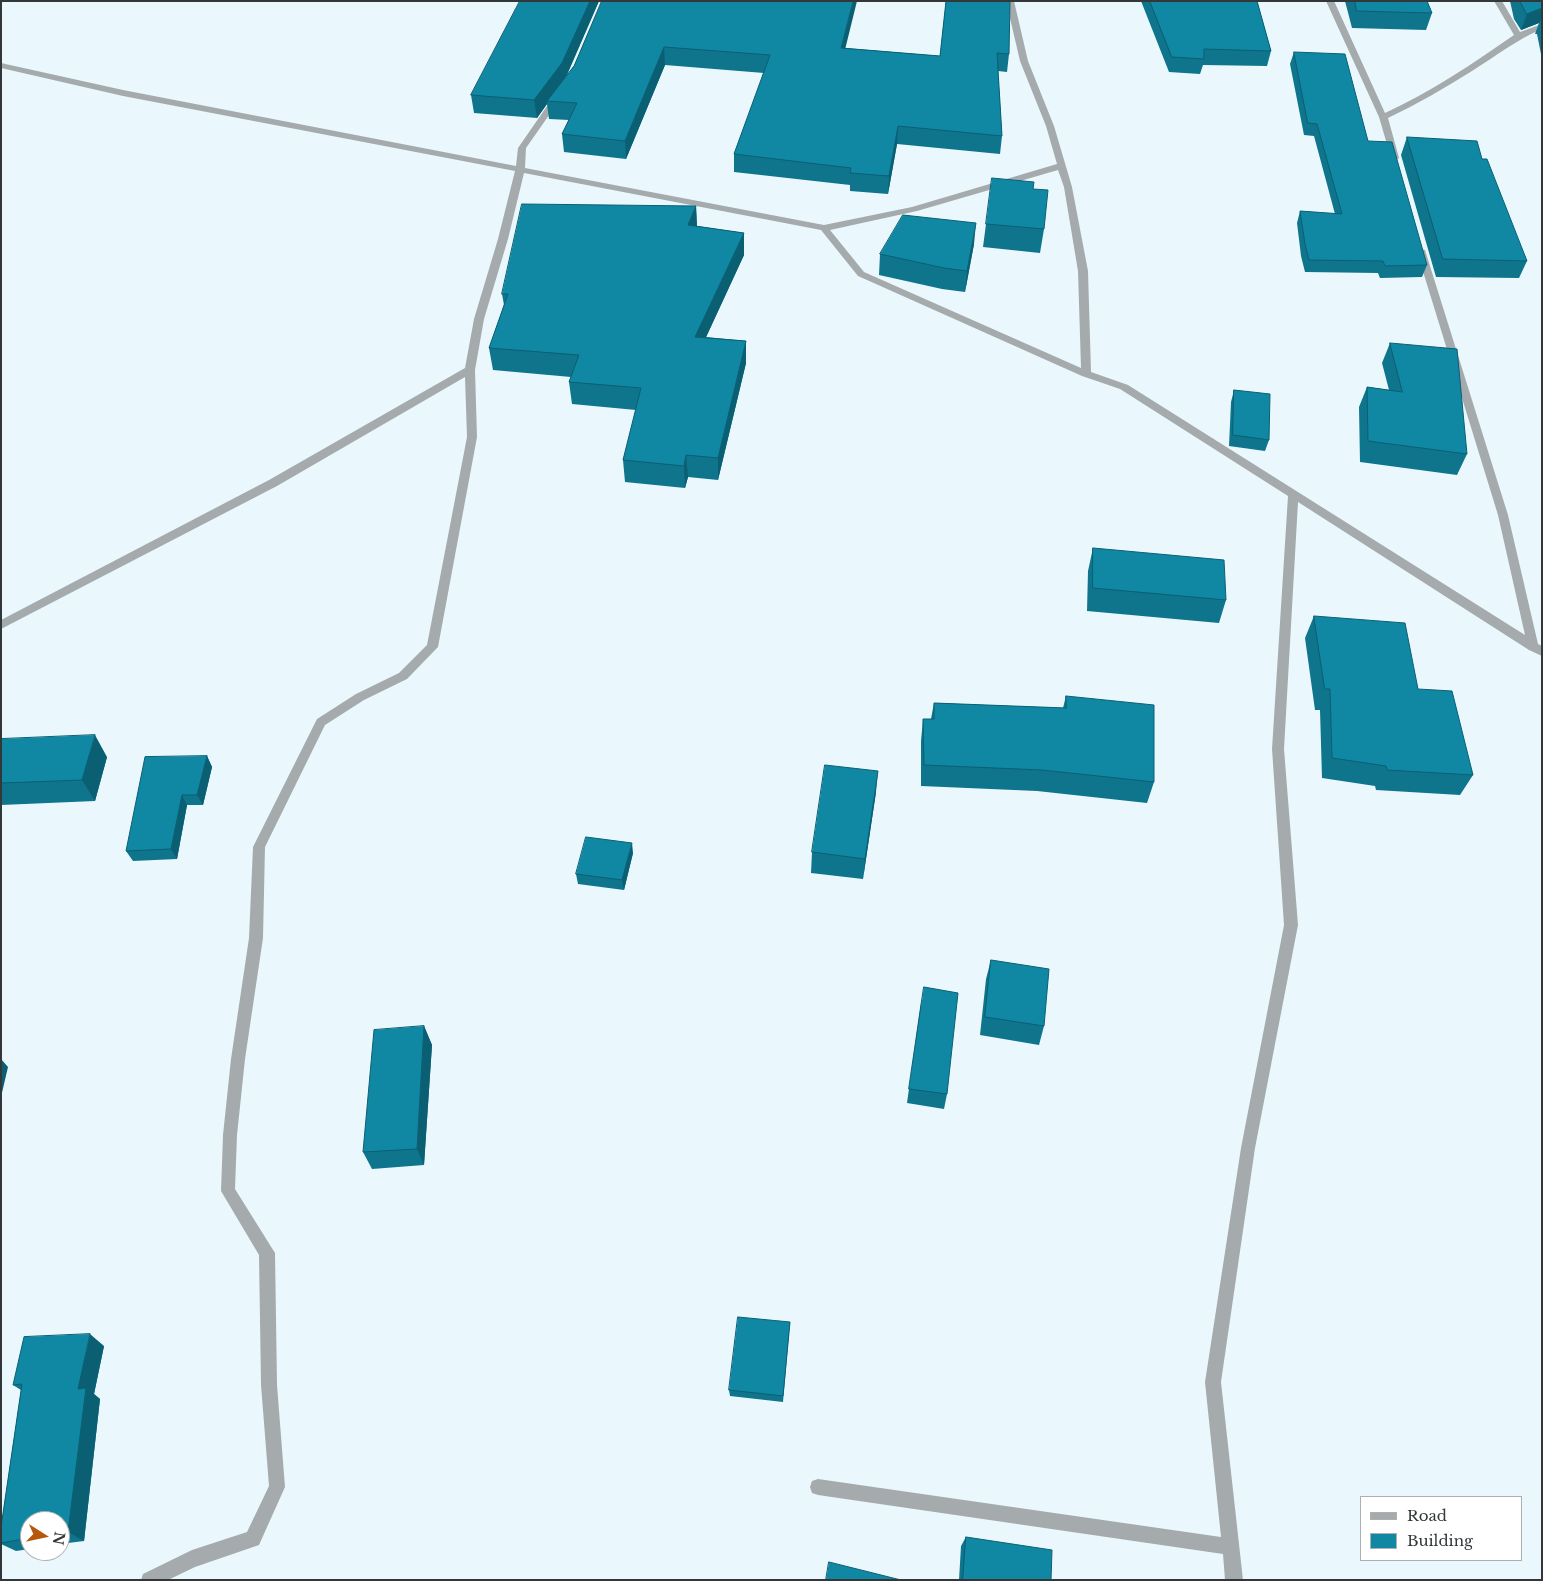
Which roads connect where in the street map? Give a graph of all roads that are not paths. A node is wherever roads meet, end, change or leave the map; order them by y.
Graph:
1 (1010, 1) edge
2 (1330, 1) edge
3 (1498, 1) edge
4 (1542, 26) edge
5 (1518, 36) junction
6 (1, 66) edge
7 (564, 89) edge
8 (1383, 116) junction
9 (1396, 164) edge
10 (1061, 166) junction
11 (520, 169) junction
12 (824, 228) junction
13 (1418, 240) edge
14 (470, 370) junction
15 (1086, 374) junction
16 (1293, 494) junction
17 (1, 625) edge
18 (1538, 650) edge
19 (818, 1487) dead end
20 (1231, 1547) junction
21 (149, 1580) edge
22 (1234, 1580) edge

1 - 10 street
2 - 8 street
3 - 5 street
4 - 5 street
5 - 8 street
6 - 11 street
7 - 11 street
8 - 9 street
10 - 12 street
10 - 15 street
11 - 12 street
11 - 14 street
12 - 15 street
13 - 18 street
14 - 17 street
14 - 21 street
15 - 16 street
16 - 18 street
16 - 20 street
19 - 20 street
20 - 22 street

